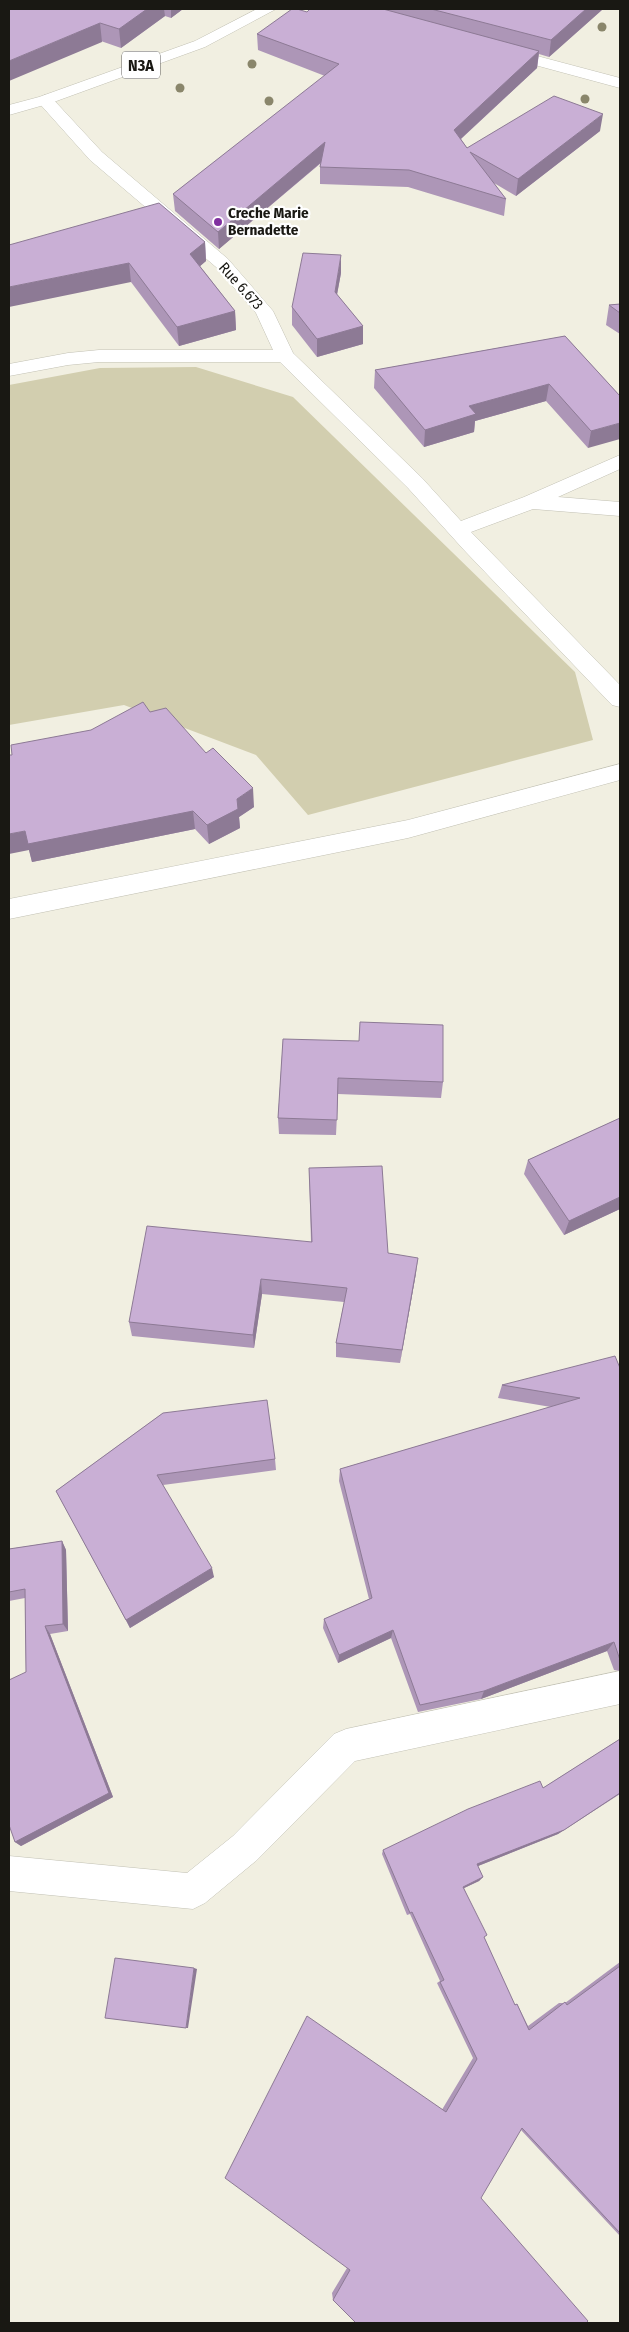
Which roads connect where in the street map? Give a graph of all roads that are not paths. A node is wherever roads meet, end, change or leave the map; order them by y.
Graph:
1 (268, 9) edge
2 (488, 48) edge
3 (618, 79) edge
4 (45, 100) junction
5 (9, 110) edge
6 (285, 356) junction
7 (9, 370) edge
8 (620, 461) edge
9 (531, 502) junction
10 (620, 509) edge
11 (458, 530) junction
12 (620, 699) edge
13 (620, 772) edge
14 (9, 909) edge
15 (620, 1687) edge
16 (9, 1874) edge

1 - 4 main road, N3A
2 - 3 main road
4 - 5 main road, N3A
4 - 6 main road, Rue 6.673
6 - 7 main road
6 - 11 main road
8 - 9 main road
9 - 10 main road
9 - 11 main road
11 - 12 main road
13 - 14 main road
15 - 16 main road

